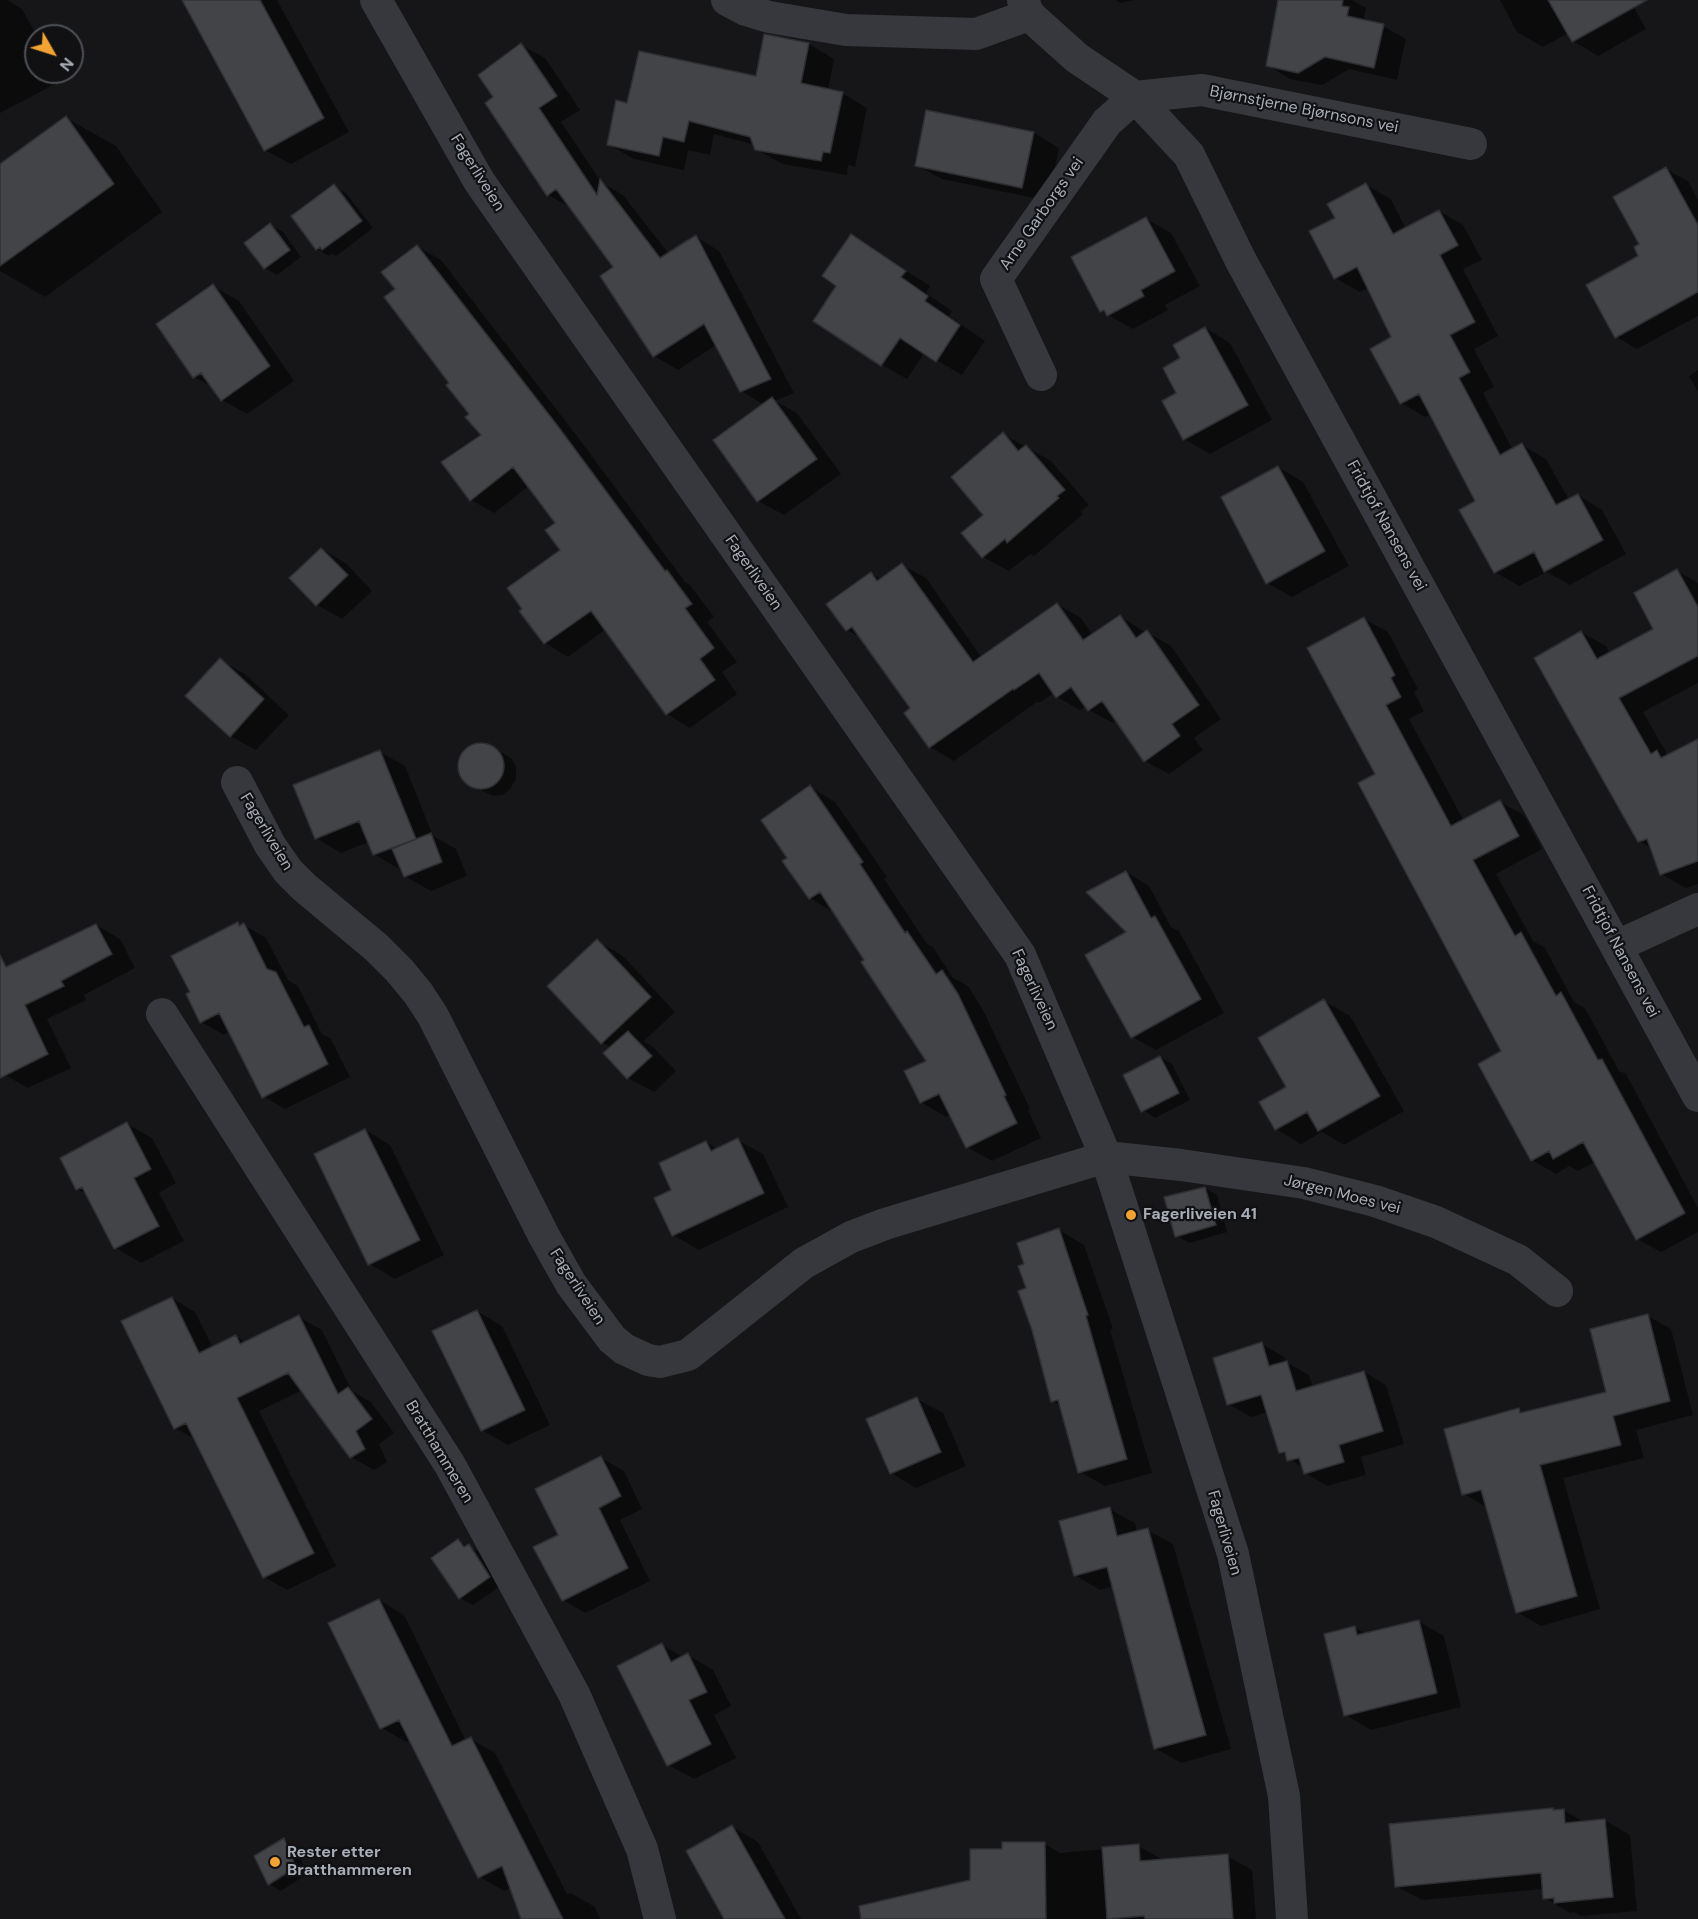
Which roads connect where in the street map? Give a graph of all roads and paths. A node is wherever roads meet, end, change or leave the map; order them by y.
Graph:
1 (376, 0) edge
2 (727, 0) edge
3 (1026, 8) edge
4 (1135, 97) junction
5 (1472, 144) dead end
6 (1041, 375) dead end
7 (237, 783) dead end
8 (1698, 909) edge
9 (1617, 946) junction
10 (162, 1014) dead end
11 (1698, 1096) edge
12 (1106, 1157) junction
13 (1557, 1291) dead end
14 (660, 1919) edge
15 (1292, 1919) edge

1 - 12 street, Fagerliveien
2 - 3 street
3 - 4 street, Fridtjof Nansens vei
4 - 5 street, Bjørnstjerne Bjørnsons vei
4 - 6 street, Arne Garborgs vei
4 - 9 street, Fridtjof Nansens vei
7 - 12 street, Fagerliveien
8 - 9 street
9 - 11 street, Fridtjof Nansens vei
10 - 14 street, Bratthammeren
12 - 13 street, Jørgen Moes vei
12 - 15 street, Fagerliveien

